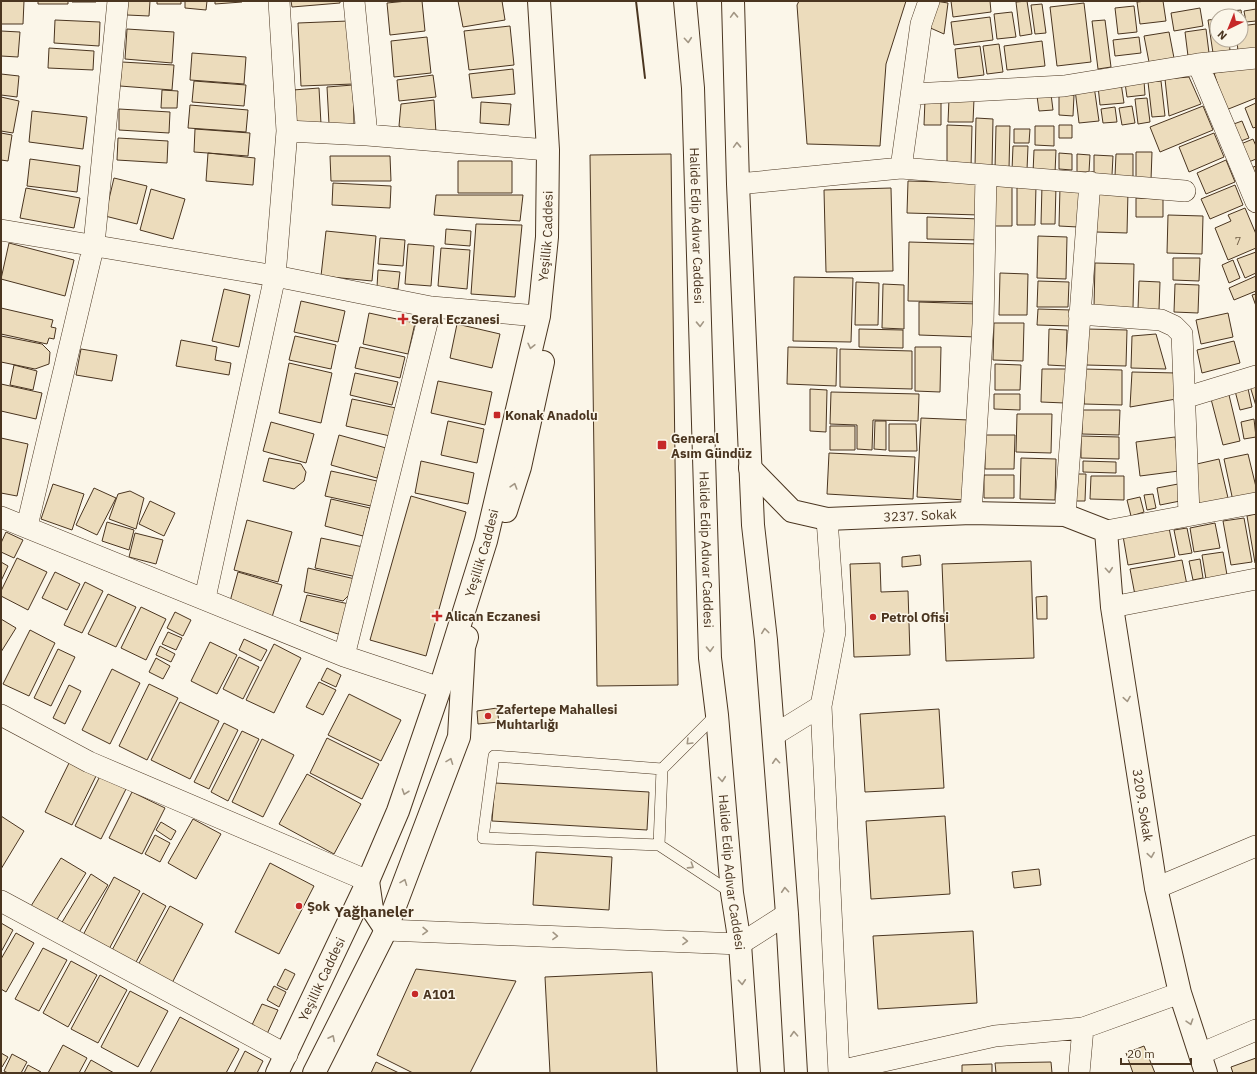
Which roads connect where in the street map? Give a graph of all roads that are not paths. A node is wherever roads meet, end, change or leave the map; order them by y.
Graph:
1 (118, 1) edge
2 (279, 1) edge
3 (354, 1) edge
4 (539, 1) edge
5 (552, 1) edge
6 (685, 1) edge
7 (733, 1) edge
8 (929, 1) edge
9 (1256, 58) edge
10 (1198, 64) junction
11 (912, 94) junction
12 (287, 131) junction
13 (367, 135) junction
14 (548, 150) junction
15 (901, 168) junction
16 (986, 175) junction
17 (1090, 182) junction
18 (738, 184) junction
19 (1185, 191) dead end
20 (1256, 202) edge
21 (1, 230) edge
22 (94, 244) junction
23 (275, 276) junction
24 (431, 307) junction
25 (1078, 314) junction
26 (539, 316) junction
27 (1256, 376) edge
28 (1184, 398) junction
29 (750, 468) junction
30 (1256, 503) edge
31 (971, 513) junction
32 (1189, 514) junction
33 (1065, 515) junction
34 (1, 517) edge
35 (827, 519) junction
36 (27, 526) junction
37 (1106, 531) junction
38 (1256, 579) edge
39 (205, 598) junction
40 (1112, 607) junction
41 (344, 656) junction
42 (440, 688) junction
43 (821, 706) junction
44 (1, 715) edge
45 (717, 715) junction
46 (774, 734) junction
47 (662, 769) junction
48 (659, 845) junction
49 (1256, 846) edge
50 (368, 881) junction
51 (1156, 888) junction
52 (732, 893) junction
53 (1, 901) edge
54 (787, 914) junction
55 (386, 930) junction
56 (740, 944) junction
57 (1180, 993) junction
58 (1083, 1028) junction
59 (1256, 1030) edge
60 (282, 1064) edge
61 (1203, 1064) edge
62 (839, 1072) edge
63 (314, 1073) edge
64 (749, 1073) edge
65 (796, 1073) edge
66 (1079, 1073) edge

1 - 22 street
2 - 12 street
3 - 13 street
4 - 14 main road, Yeşillik Caddesi
55 -> 5 main road, Yeşillik Caddesi
6 -> 45 main road, Halide Edip Adıvar Caddesi
18 -> 7 main road
8 - 11 street
9 - 10 street
10 - 11 street
10 - 20 street
11 - 15 street
12 - 13 street
12 - 23 street
13 - 14 street
14 - 26 main road, Yeşillik Caddesi
15 - 16 street
15 - 18 street
16 - 17 street
16 - 31 street
17 - 19 street
17 - 25 street
18 - 29 main road
21 - 22 street
22 - 23 street
22 - 36 street
23 - 24 street
23 - 39 street
24 - 26 street
24 - 41 street
25 - 28 street
25 - 33 street
26 -> 42 main road, Yeşillik Caddesi
27 - 28 street
28 - 32 street
29 - 35 main road, 3237. Sokak
46 -> 29 main road
30 - 32 street
31 - 33 main road, 3237. Sokak
31 - 35 main road, 3237. Sokak
32 - 37 street
33 - 37 main road, 3237. Sokak
34 - 36 street
35 - 43 street
36 - 39 street
37 -> 40 main road, 3209. Sokak
38 - 40 street
39 - 41 street
40 -> 51 main road, 3209. Sokak
41 - 42 street
42 -> 50 main road, Yeşillik Caddesi
43 - 46 street
43 - 62 street
44 - 50 street
45 -> 47 lane
45 -> 52 main road, Halide Edip Adıvar Caddesi
54 -> 46 main road
47 - 48 lane
47 - 48 lane
48 -> 52 lane
49 - 51 street
50 - 55 main road
50 - 60 main road, Yeşillik Caddesi
51 - 57 main road, 3209. Sokak
52 - 56 main road, Halide Edip Adıvar Caddesi
53 - 60 street
54 - 56 street
65 -> 54 main road
55 -> 56 street
63 -> 55 main road, Yeşillik Caddesi
56 -> 64 main road, Halide Edip Adıvar Caddesi
57 - 58 street
57 -> 61 main road, 3209. Sokak
58 - 62 street
58 - 66 street
59 - 61 street

